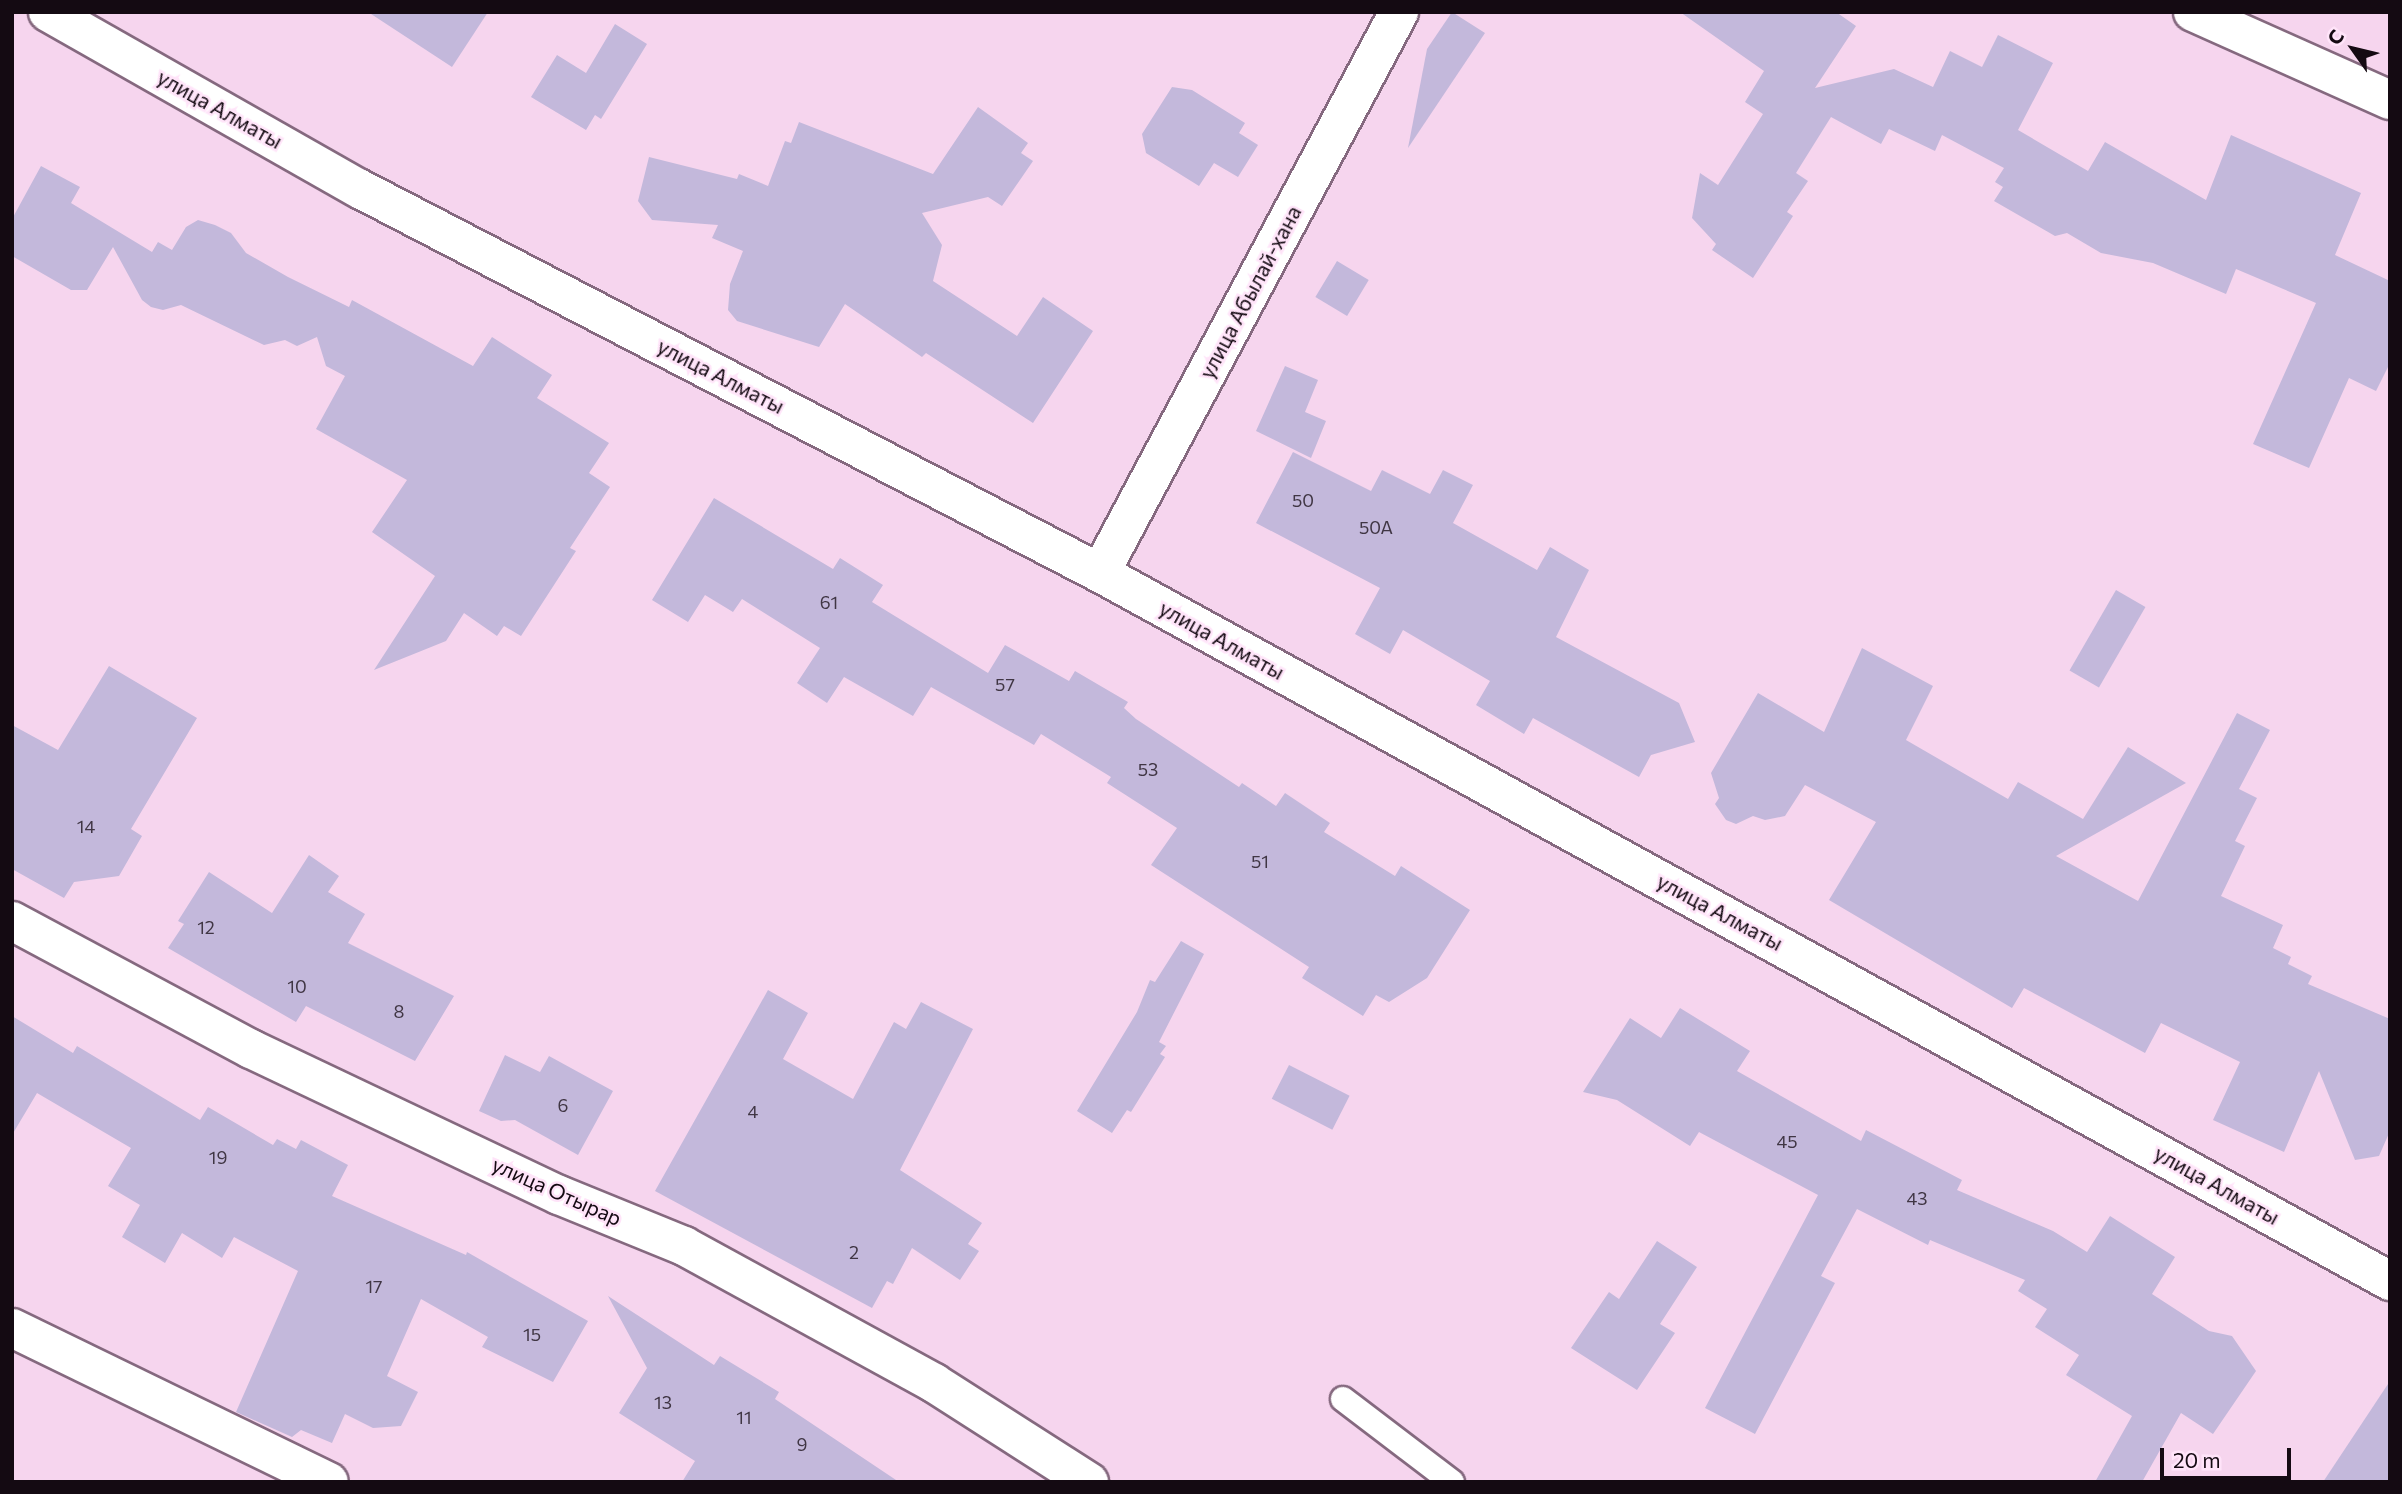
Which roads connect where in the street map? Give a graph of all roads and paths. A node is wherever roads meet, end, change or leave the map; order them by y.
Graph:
1 (48, 12) edge
2 (1399, 12) edge
3 (2193, 12) edge
4 (2390, 100) edge
5 (1100, 573) junction
6 (12, 921) edge
7 (2390, 1281) edge
8 (12, 1328) edge
9 (1343, 1399) dead end
10 (329, 1482) edge
11 (1089, 1482) edge
12 (1452, 1482) edge

1 - 5 street, улица Алматы
2 - 5 street, улица Абылай-хана
3 - 4 street
5 - 7 street, улица Алматы
6 - 11 street, улица Отырар
8 - 10 street
9 - 12 lane

